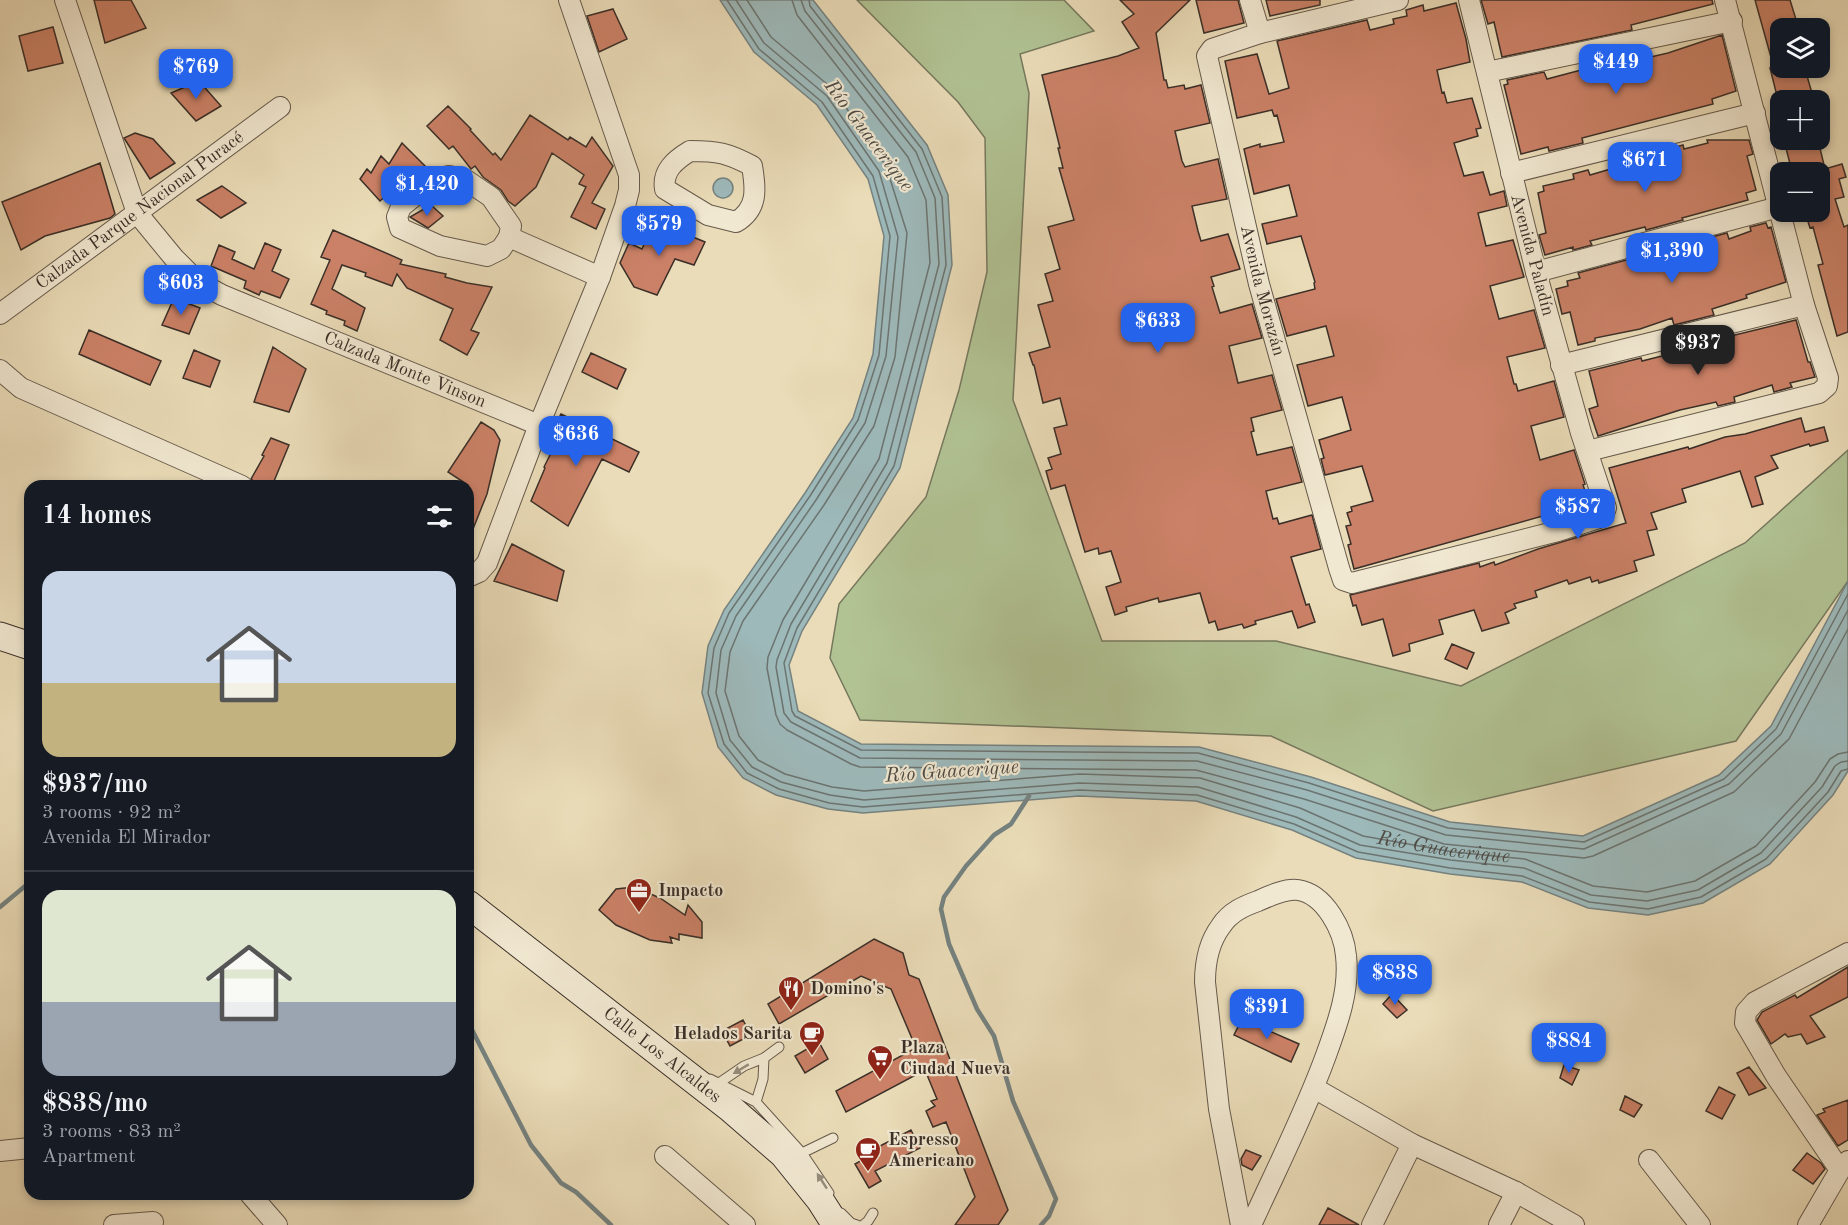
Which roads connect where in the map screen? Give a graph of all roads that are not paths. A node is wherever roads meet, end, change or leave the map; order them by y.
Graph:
1 (65, 0) edge
2 (569, 0) edge
3 (1250, 0) edge
4 (1398, 0) edge
5 (1469, 0) edge
6 (1725, 0) edge
7 (1732, 21) junction
8 (1260, 33) junction
9 (1487, 72) junction
10 (280, 107) dead end
11 (1755, 113) junction
12 (1770, 172) edge
13 (1511, 173) junction
14 (629, 175) junction
15 (663, 180) junction
16 (1770, 209) edge
17 (137, 213) junction
18 (1783, 222) edge
19 (508, 237) junction
20 (1536, 272) junction
21 (600, 277) junction
22 (1804, 305) junction
23 (0, 314) edge
24 (1562, 365) junction
25 (0, 370) edge
26 (539, 425) junction
27 (1588, 451) junction
28 (228, 480) edge
29 (1606, 508) joint
30 (474, 575) edge
31 (0, 636) edge
32 (24, 644) edge
33 (474, 909) edge
34 (1848, 953) edge
35 (780, 1047) dead end
36 (764, 1058) junction
37 (676, 1065) junction
38 (719, 1083) junction
39 (1314, 1088) junction
40 (756, 1102) junction
41 (832, 1138) dead end
42 (1412, 1144) junction
43 (24, 1149) edge
44 (0, 1151) edge
45 (802, 1153) junction
46 (665, 1156) dead end
47 (1649, 1160) dead end
48 (1844, 1166) edge
49 (1516, 1192) junction
50 (255, 1200) edge
51 (873, 1213) dead end
52 (153, 1222) dead end
53 (114, 1225) edge
54 (277, 1225) edge
55 (745, 1225) edge
56 (836, 1225) edge
57 (857, 1225) edge
58 (863, 1225) edge
59 (1241, 1225) edge
60 (1251, 1225) edge
61 (1372, 1225) edge
62 (1499, 1225) edge
63 (1574, 1225) edge
64 (1700, 1225) edge
65 (1808, 1225) edge

1 - 17 street
2 - 14 street
3 - 8 street
4 - 8 street
5 - 9 street, Avenida Paladín
6 - 7 street
7 - 9 street
7 - 11 street
8 - 29 street, Avenida Morazán
9 - 13 street, Avenida Paladín
10 - 17 street, Calzada Parque Nacional Puracé
11 - 12 street
11 - 13 street
13 - 20 street, Avenida Paladín
14 - 15 street
14 - 21 street
15 - 15 street
16 - 20 street
17 - 23 street, Calzada Parque Nacional Puracé
17 - 26 street, Calzada Monte Vinson
18 - 22 street
19 - 19 street
19 - 21 street
20 - 24 street, Avenida Paladín
21 - 26 street
22 - 24 street
22 - 27 street
24 - 27 street, Avenida Paladín
25 - 28 street
26 - 30 street
27 - 29 street, Avenida Paladín
31 - 32 main road
33 - 37 main road, Calle Los Alcaldes
34 - 48 street
35 - 36 lane
36 -> 38 lane
36 - 40 lane
37 - 38 lane
37 - 56 main road, Calle Los Alcaldes
38 - 40 lane
39 - 42 street
39 - 59 street
39 - 60 street
40 - 45 lane
41 - 45 lane
42 - 49 street
42 - 61 street
43 - 44 street
57 -> 45 lane
46 - 55 street
47 - 64 street
48 - 65 street
49 - 62 street
49 - 63 street
50 - 54 street
51 - 58 lane
52 - 53 street

